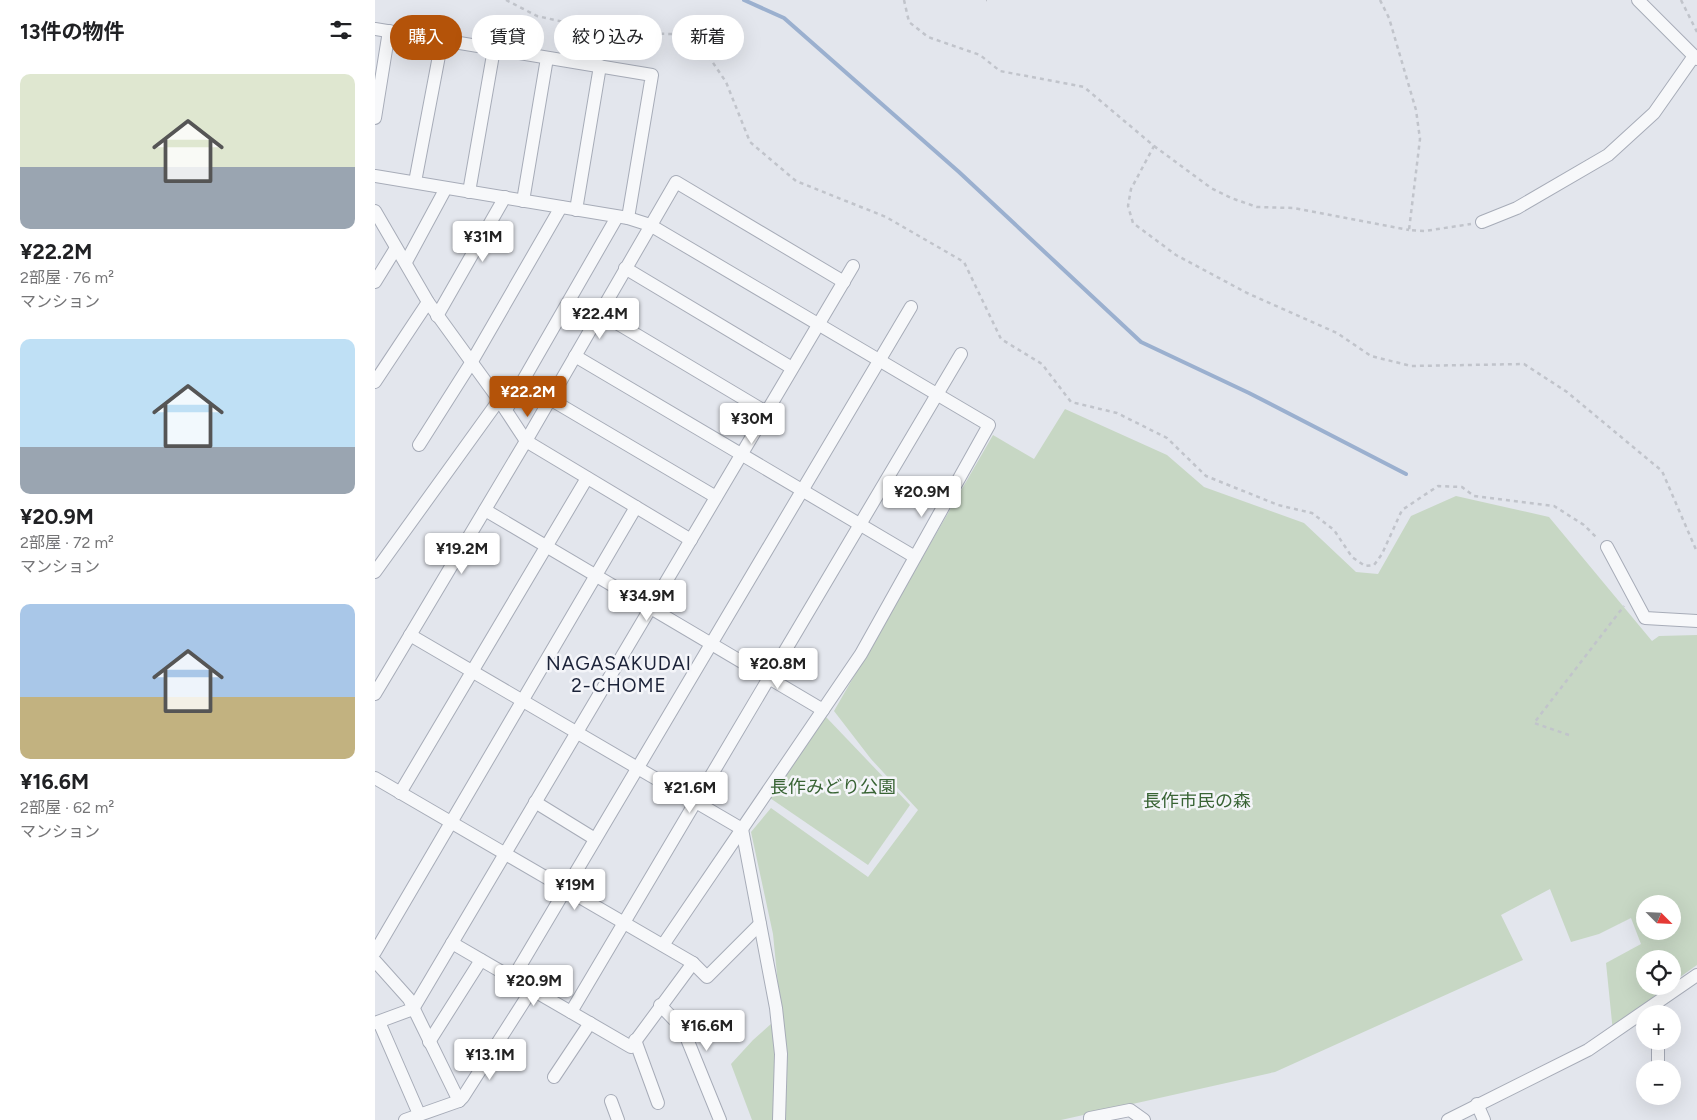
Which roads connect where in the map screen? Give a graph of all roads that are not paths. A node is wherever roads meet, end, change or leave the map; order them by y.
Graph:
1 (1638, 0) edge
2 (375, 29) edge
3 (389, 31) joint
4 (544, 57) edge
5 (1695, 57) edge
6 (547, 58) junction
7 (437, 60) edge
8 (492, 60) edge
9 (600, 66) junction
10 (375, 118) edge
11 (375, 176) edge
12 (415, 182) junction
13 (447, 188) junction
14 (469, 192) junction
15 (505, 198) junction
16 (523, 201) junction
17 (561, 207) junction
18 (576, 210) junction
19 (375, 211) edge
20 (623, 218) junction
21 (1482, 222) road end
22 (650, 225) junction
23 (396, 248) junction
24 (406, 262) junction
25 (853, 266) dead end
26 (625, 268) junction
27 (375, 282) edge
28 (844, 282) junction
29 (428, 302) junction
30 (911, 307) dead end
31 (600, 313) junction
32 (437, 316) junction
33 (818, 325) junction
34 (961, 354) dead end
35 (575, 356) junction
36 (879, 361) junction
37 (471, 363) junction
38 (792, 368) junction
39 (375, 382) edge
40 (937, 394) junction
41 (550, 399) junction
42 (503, 405) junction
43 (766, 412) junction
44 (526, 441) junction
45 (419, 445) dead end
46 (741, 454) junction
47 (587, 478) junction
48 (803, 490) junction
49 (716, 497) junction
50 (636, 507) junction
51 (485, 510) junction
52 (860, 524) junction
53 (691, 540) junction
54 (547, 546) junction
55 (1607, 547) road end
56 (915, 557) junction
57 (375, 572) edge
58 (596, 575) junction
59 (650, 608) junction
60 (1697, 621) edge
61 (410, 635) junction
62 (711, 644) junction
63 (472, 671) junction
64 (769, 678) junction
65 (375, 694) edge
66 (522, 700) junction
67 (823, 710) junction
68 (577, 732) junction
69 (638, 768) junction
70 (375, 778) edge
71 (401, 793) junction
72 (535, 802) junction
73 (695, 802) junction
74 (451, 822) junction
75 (742, 829) junction
76 (595, 839) junction
77 (505, 854) junction
78 (566, 889) junction
79 (623, 922) junction
80 (760, 924) junction
81 (452, 943) junction
82 (663, 946) junction
83 (375, 952) edge
84 (481, 960) junction
85 (375, 961) edge
86 (693, 963) junction
87 (1697, 975) edge
88 (513, 978) junction
89 (532, 990) junction
90 (660, 1005) junction
91 (1661, 1005) edge
92 (413, 1008) junction
93 (571, 1012) junction
94 (1636, 1021) edge
95 (377, 1022) edge
96 (590, 1023) junction
97 (635, 1040) junction
98 (429, 1042) junction
99 (553, 1077) dead end
100 (459, 1101) junction
101 (611, 1101) dead end
102 (658, 1103) dead end
103 (1477, 1104) junction
104 (419, 1114) junction
105 (405, 1120) edge
106 (618, 1120) edge
107 (720, 1120) edge
108 (779, 1120) edge
109 (1090, 1120) edge
110 (1144, 1120) edge
111 (1447, 1120) edge
112 (1484, 1120) edge

1 - 5 street
2 - 3 street
3 - 10 street
4 - 6 street
5 - 21 street
6 - 9 street
6 - 16 street
7 - 12 street
8 - 14 street
9 - 18 street
9 - 20 street
11 - 12 street
12 - 13 street
13 - 14 street
13 - 24 street
14 - 15 street
15 - 16 street
15 - 32 street
16 - 17 street
17 - 18 street
17 - 37 street
18 - 20 street
19 - 23 street
20 - 22 street
20 - 42 street
22 - 26 street
22 - 28 street
22 - 33 street
23 - 24 street
23 - 27 street
24 - 29 street
25 - 28 street
26 - 31 street
26 - 38 street
28 - 33 street
29 - 32 street
29 - 39 street
30 - 36 street
31 - 35 street
31 - 43 street
32 - 37 street
33 - 36 street
33 - 38 street
34 - 40 street
35 - 41 street
35 - 46 street
36 - 40 street
36 - 48 street
37 - 42 street
37 - 45 street
38 - 43 street
40 - 52 street
40 - 56 street
41 - 44 street
41 - 49 street
42 - 44 street
42 - 57 street
43 - 46 street
44 - 47 street
44 - 51 street
46 - 48 street
46 - 49 street
47 - 50 street
47 - 54 street
48 - 52 street
48 - 62 street
49 - 53 street
50 - 53 street
50 - 58 street
51 - 54 street
51 - 61 street
52 - 56 street
52 - 64 street
53 - 59 street
54 - 58 street
54 - 63 street
55 - 60 street
56 - 67 street
58 - 59 street
58 - 66 street
59 - 62 street
59 - 68 street
61 - 63 street
61 - 65 street
62 - 64 street
62 - 69 street
63 - 66 street
63 - 71 street
64 - 67 street
64 - 73 street
66 - 68 street
66 - 74 street
67 - 75 street
68 - 69 street
68 - 72 street
69 - 73 street
69 - 76 street
70 - 71 street
71 - 74 street
72 - 76 street
72 - 77 street
73 - 75 street
73 - 79 street
74 - 77 street
74 - 83 street
75 - 80 street
75 - 82 street
76 - 78 street
77 - 78 street
77 - 81 street
78 - 79 street
78 - 88 street
79 - 82 street
79 - 93 street
80 - 86 street
80 - 108 street
81 - 84 street
81 - 92 street
82 - 86 street
84 - 88 street
84 - 98 street
85 - 92 street
86 - 90 street
87 - 91 street
88 - 89 street
89 - 93 street
89 - 100 street
90 - 97 street
90 - 107 street
92 - 95 street
92 - 98 street
93 - 96 street
94 - 103 street
95 - 104 street
96 - 97 street
96 - 99 street
97 - 102 street
98 - 100 street
100 - 104 street
101 - 106 street
103 - 111 street
103 - 112 street
104 - 105 street
109 - 110 street

